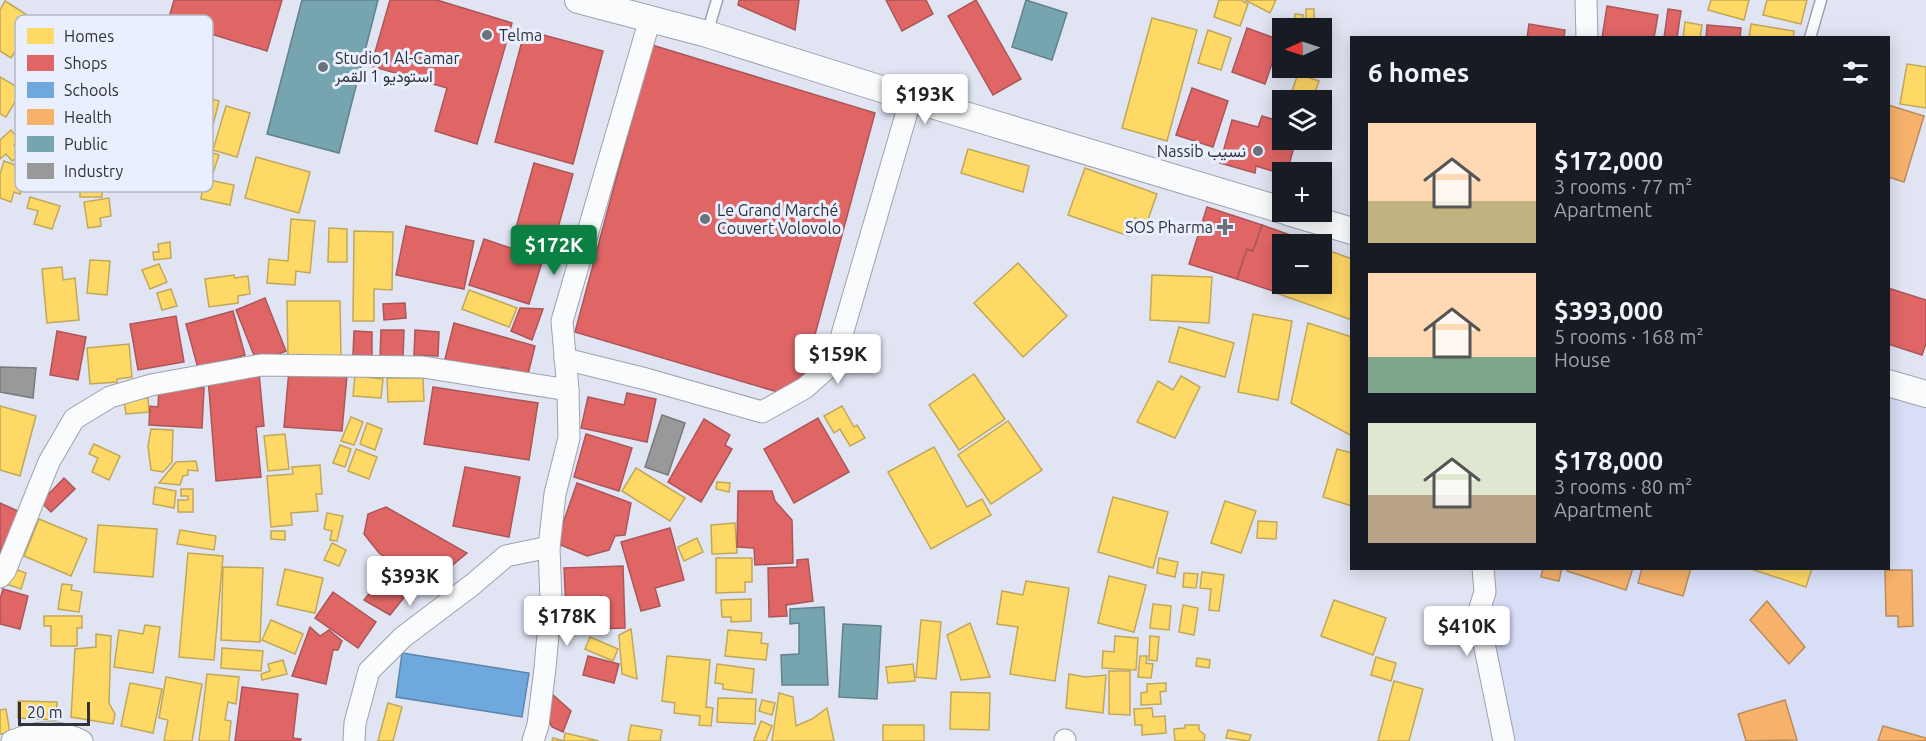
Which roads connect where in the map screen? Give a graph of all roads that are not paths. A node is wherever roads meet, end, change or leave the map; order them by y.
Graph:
1 (578, 0) edge
2 (717, 0) edge
3 (1586, 0) edge
4 (1821, 0) edge
5 (650, 19) junction
6 (707, 34) junction
7 (1587, 36) edge
8 (1811, 36) edge
9 (911, 98) junction
10 (1272, 207) edge
11 (1322, 222) edge
12 (1350, 230) edge
13 (565, 359) junction
14 (1890, 384) edge
15 (568, 390) junction
16 (1926, 394) edge
17 (549, 547) junction
18 (1483, 570) edge
19 (0, 577) edge
20 (12, 741) edge
21 (82, 741) edge
22 (354, 741) edge
23 (533, 741) edge
24 (1504, 741) edge

1 - 5 street
2 - 6 lane
3 - 7 street
4 - 8 lane
5 - 6 street
5 - 13 street
6 - 9 street
9 - 10 street
9 - 13 street
11 - 12 street
13 - 15 street
14 - 16 street
15 - 17 street
15 - 19 street
17 - 22 street
17 - 23 street
18 - 24 street
20 - 21 street

